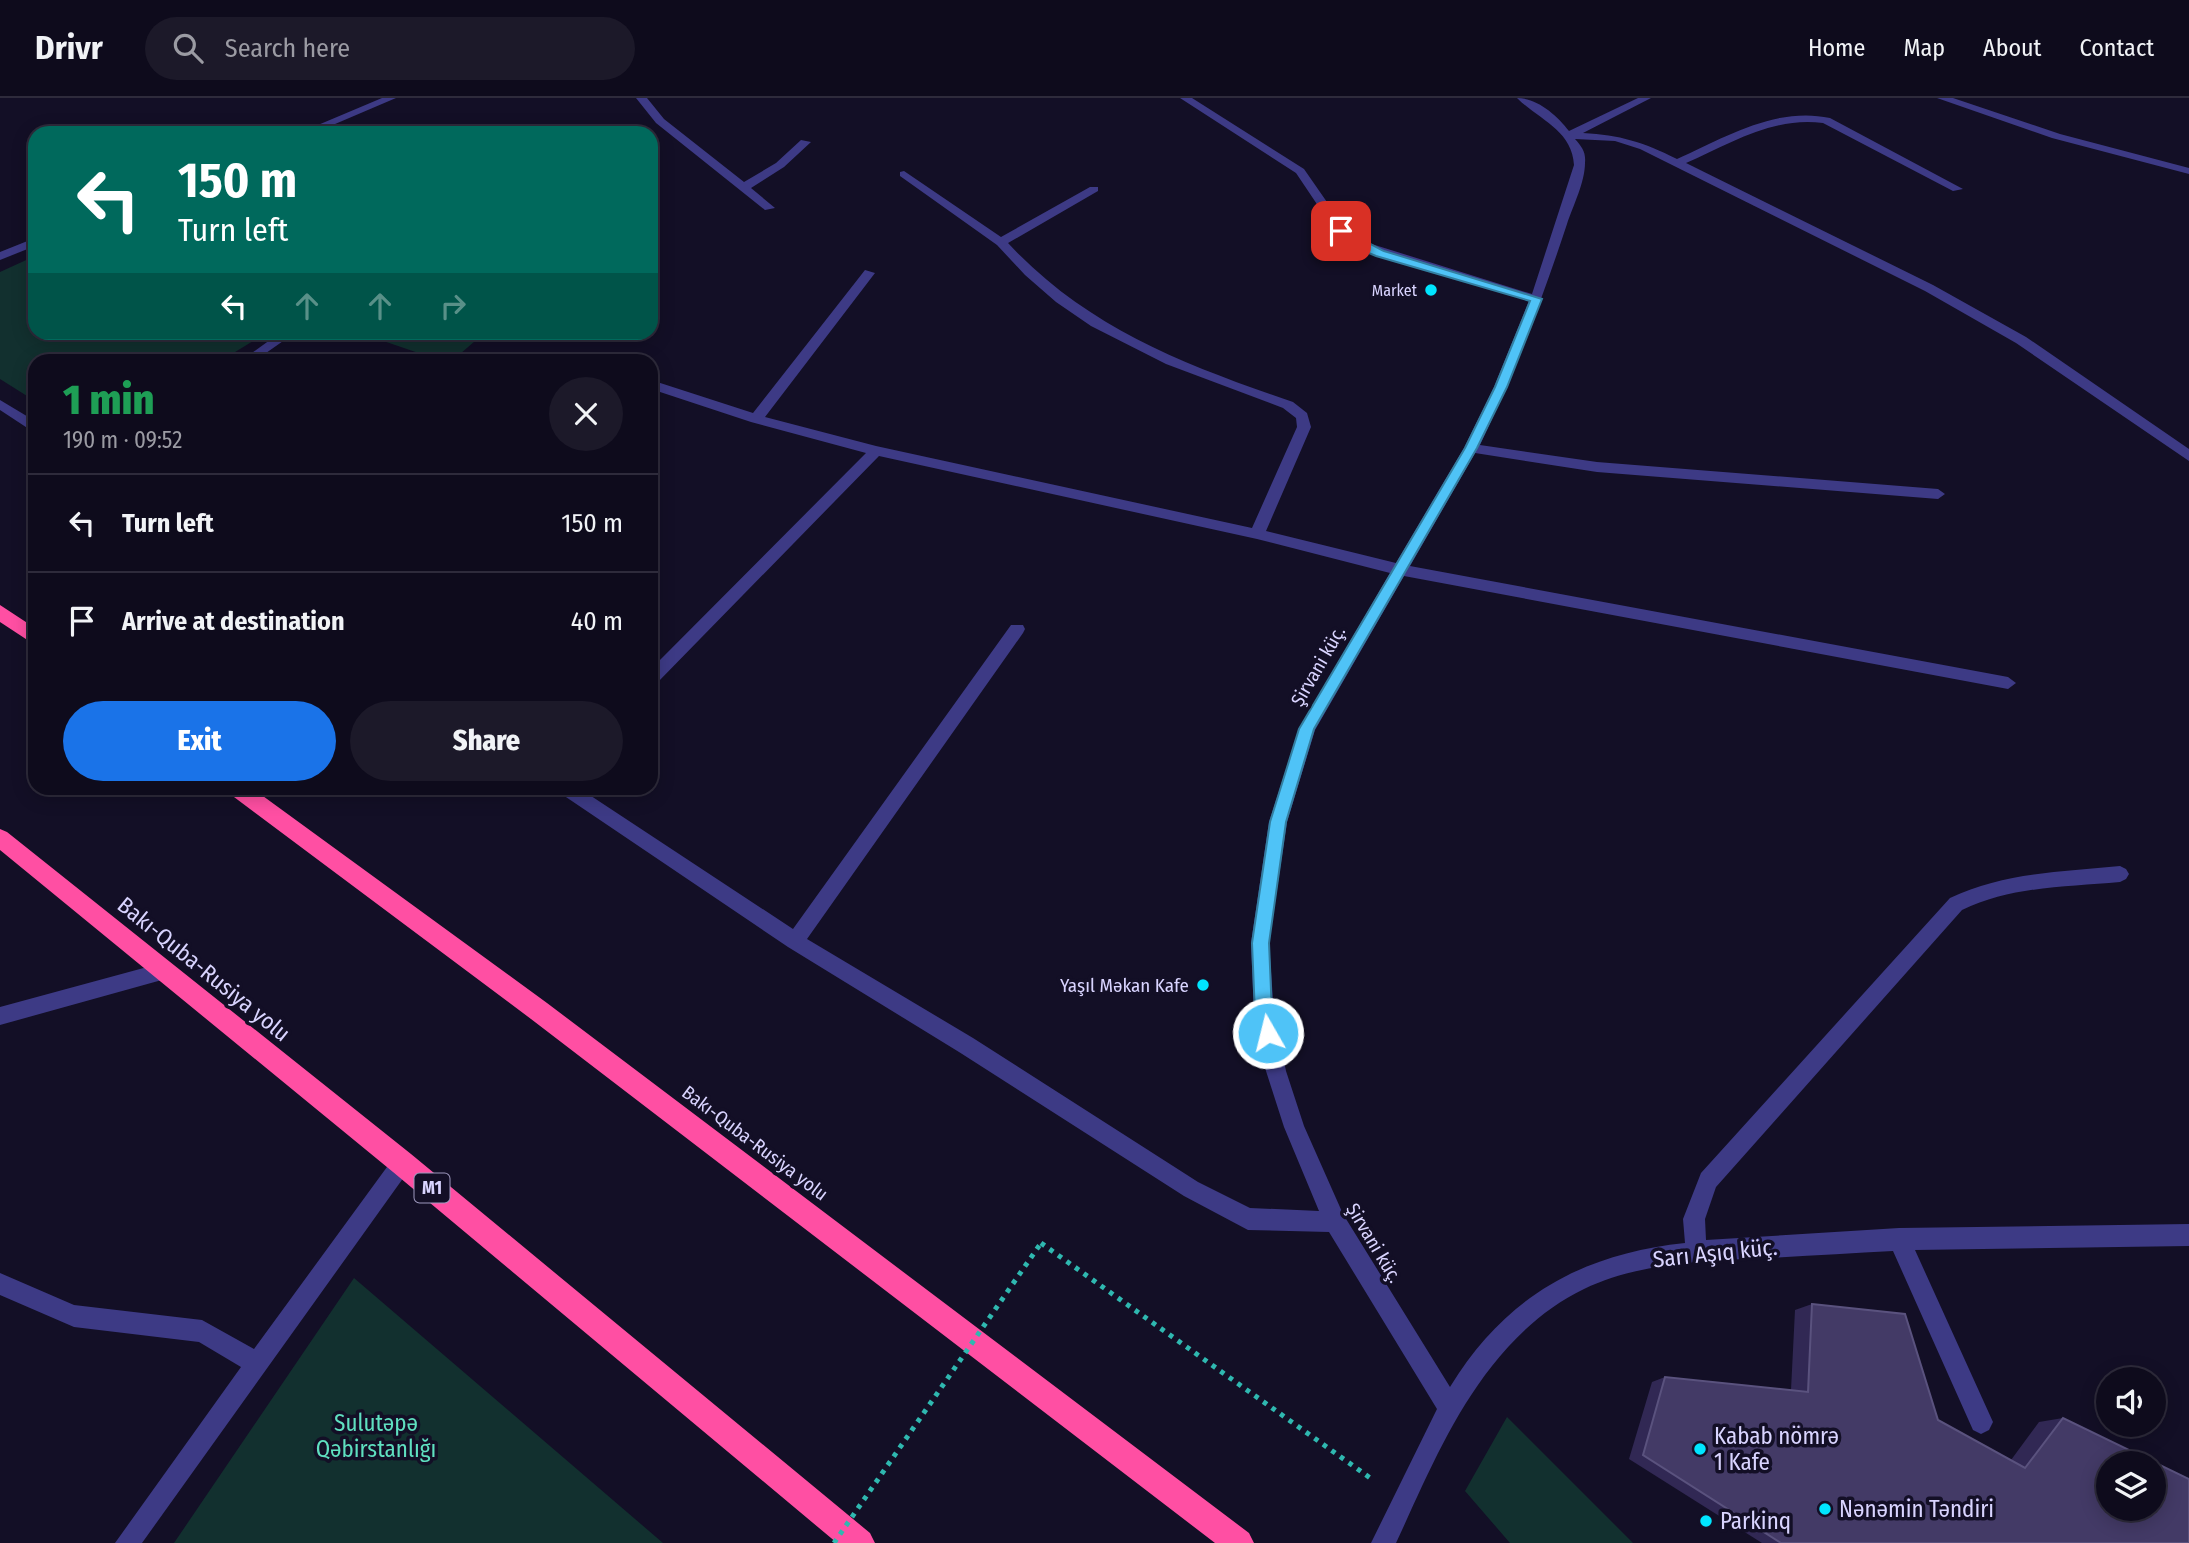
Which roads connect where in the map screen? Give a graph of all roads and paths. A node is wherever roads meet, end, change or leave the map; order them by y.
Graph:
1 (391, 98) edge
2 (641, 98) edge
3 (1185, 98) edge
4 (1522, 98) edge
5 (1646, 98) edge
6 (1942, 98) edge
7 (321, 126) edge
8 (1570, 135) junction
9 (805, 142) dead end
10 (1677, 163) junction
11 (2189, 171) edge
12 (904, 174) dead end
13 (743, 188) junction
14 (1094, 189) dead end
15 (1957, 189) dead end
16 (769, 208) dead end
17 (1001, 242) junction
18 (28, 245) edge
19 (0, 256) edge
20 (869, 273) dead end
21 (1536, 299) junction
22 (278, 340) edge
23 (257, 354) edge
24 (658, 386) edge
25 (0, 404) edge
26 (756, 419) junction
27 (28, 423) edge
28 (1471, 448) junction
29 (876, 451) junction
30 (2189, 456) edge
31 (1938, 494) dead end
32 (1257, 534) junction
33 (1397, 569) junction
34 (0, 612) edge
35 (1017, 629) dead end
36 (28, 633) edge
37 (658, 672) edge
38 (2008, 683) dead end
39 (246, 795) edge
40 (576, 795) edge
41 (0, 838) edge
42 (2120, 874) dead end
43 (795, 941) junction
44 (162, 972) junction
45 (0, 1016) edge
46 (402, 1163) junction
47 (1335, 1222) junction
48 (2189, 1235) edge
49 (1899, 1239) junction
50 (1696, 1252) junction
51 (0, 1284) edge
52 (257, 1364) junction
53 (1448, 1407) junction
54 (1981, 1422) dead end
55 (1403, 1502) junction
56 (127, 1543) edge
57 (834, 1543) edge
58 (860, 1543) edge
59 (1239, 1543) edge
60 (1382, 1543) edge

1 - 7 street
2 - 13 street
3 - 21 street
4 - 8 street
5 - 8 street
6 - 11 street
8 - 10 street
8 - 21 street, Şirvani küç.
9 - 13 street
10 - 15 street
10 - 30 street
12 - 17 street
13 - 16 street
14 - 17 street
17 - 32 street
18 - 19 street
20 - 26 street
21 - 28 street, Şirvani küç.
22 - 23 street
24 - 26 street
25 - 27 street
26 - 29 street
28 - 31 street
28 - 33 street, Şirvani küç.
29 - 32 street
29 - 37 street
32 - 33 street
33 - 38 street
33 - 47 street, Şirvani küç.
34 - 36 highway
35 - 43 street
39 - 59 highway, Bakı-Quba-Rusiya yolu
40 - 43 street
41 - 44 highway, Bakı-Quba-Rusiya yolu / M1
42 - 50 street
43 - 47 street
44 - 45 street
44 - 46 highway, Bakı-Quba-Rusiya yolu / M1
46 - 52 street
46 - 58 highway, Bakı-Quba-Rusiya yolu / M1
47 - 53 street, Şirvani küç.
48 - 49 street, Sarı Aşıq küç.
49 - 50 street, Sarı Aşıq küç.
49 - 54 street
50 - 53 street, Sarı Aşıq küç.
51 - 52 street
52 - 56 street
53 - 55 street, Sarı Aşıq küç.
55 - 57 path, bridge
55 - 60 street, Sarı Aşıq küç.

